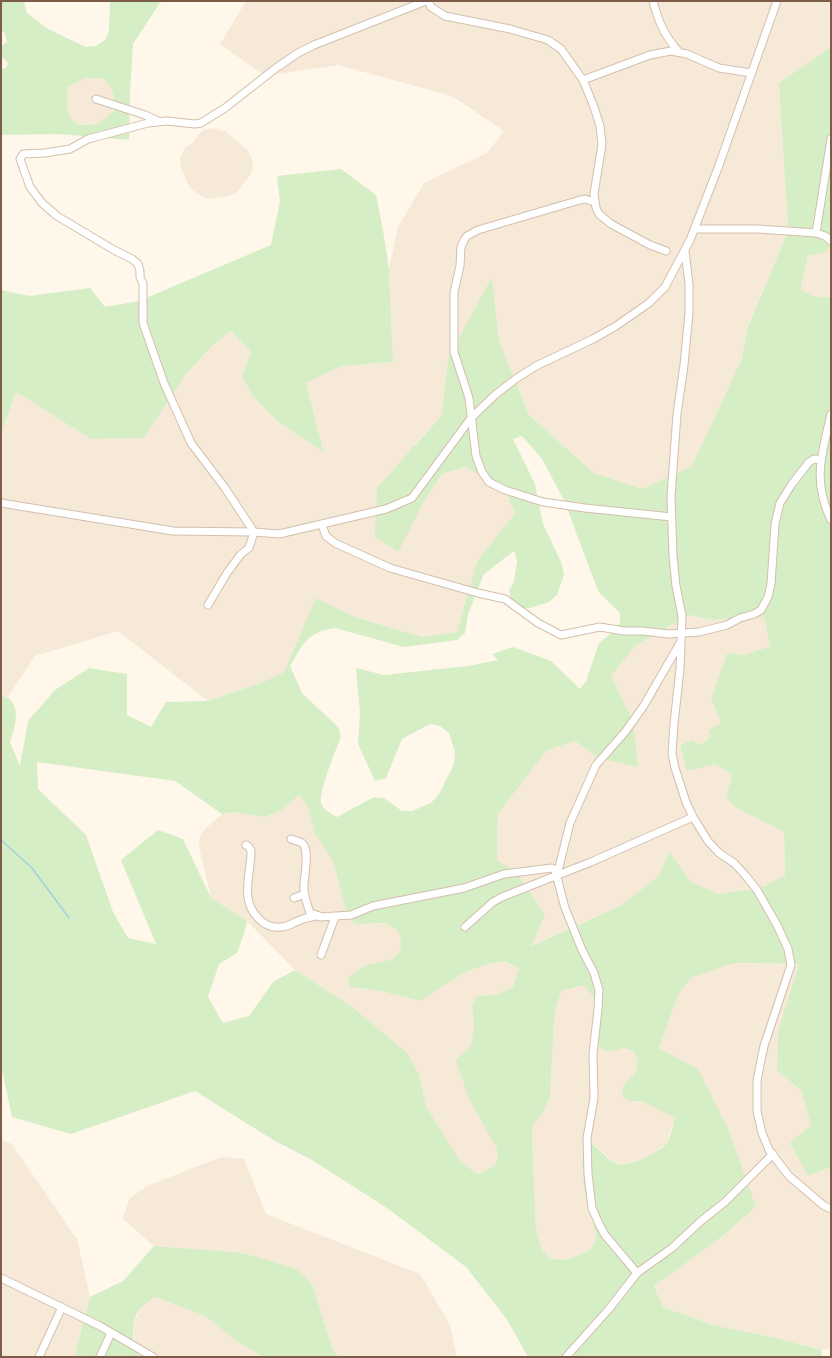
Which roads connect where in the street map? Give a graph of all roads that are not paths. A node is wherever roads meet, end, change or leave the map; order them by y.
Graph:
1 (427, 1) edge
2 (653, 1) edge
3 (777, 1) edge
4 (680, 52) junction
5 (751, 73) junction
6 (583, 80) junction
7 (96, 99) dead end
8 (158, 121) junction
9 (831, 139) edge
10 (594, 202) junction
11 (694, 229) junction
12 (816, 233) junction
13 (831, 241) edge
14 (666, 251) dead end
15 (685, 251) junction
16 (831, 414) edge
17 (471, 418) junction
18 (821, 460) junction
19 (1, 503) edge
20 (672, 517) junction
21 (831, 520) edge
22 (322, 525) junction
23 (254, 532) junction
24 (208, 605) dead end
25 (681, 637) junction
26 (692, 817) junction
27 (291, 839) dead end
28 (246, 845) dead end
29 (557, 875) junction
30 (305, 896) junction
31 (294, 898) dead end
32 (320, 916) junction
33 (335, 917) junction
34 (465, 927) dead end
35 (321, 955) dead end
36 (772, 1154) junction
37 (831, 1210) edge
38 (637, 1273) junction
39 (1, 1278) edge
40 (62, 1307) junction
41 (111, 1333) junction
42 (40, 1357) edge
43 (100, 1357) edge
44 (153, 1357) edge
45 (566, 1357) edge

1 - 6 street
1 - 8 street
2 - 4 street
3 - 5 street
4 - 5 street
4 - 6 street
5 - 11 street
6 - 10 street
7 - 8 street
8 - 23 street
9 - 12 street
10 - 14 street
10 - 17 street
11 - 12 street
11 - 15 street
12 - 13 street
15 - 17 street
15 - 20 street
16 - 18 street
17 - 20 street
17 - 22 street
18 - 21 street
18 - 25 street
19 - 23 street
20 - 25 street
22 - 23 street
22 - 25 street
23 - 24 street
25 - 26 street
25 - 29 street
26 - 29 street
26 - 36 street
27 - 30 street
28 - 32 street
29 - 33 street
29 - 34 street
29 - 38 street
30 - 31 street
30 - 32 street
32 - 33 street
33 - 35 street
36 - 37 street
36 - 38 street
38 - 45 street
39 - 40 street
40 - 41 street
40 - 42 street
41 - 43 street
41 - 44 street

